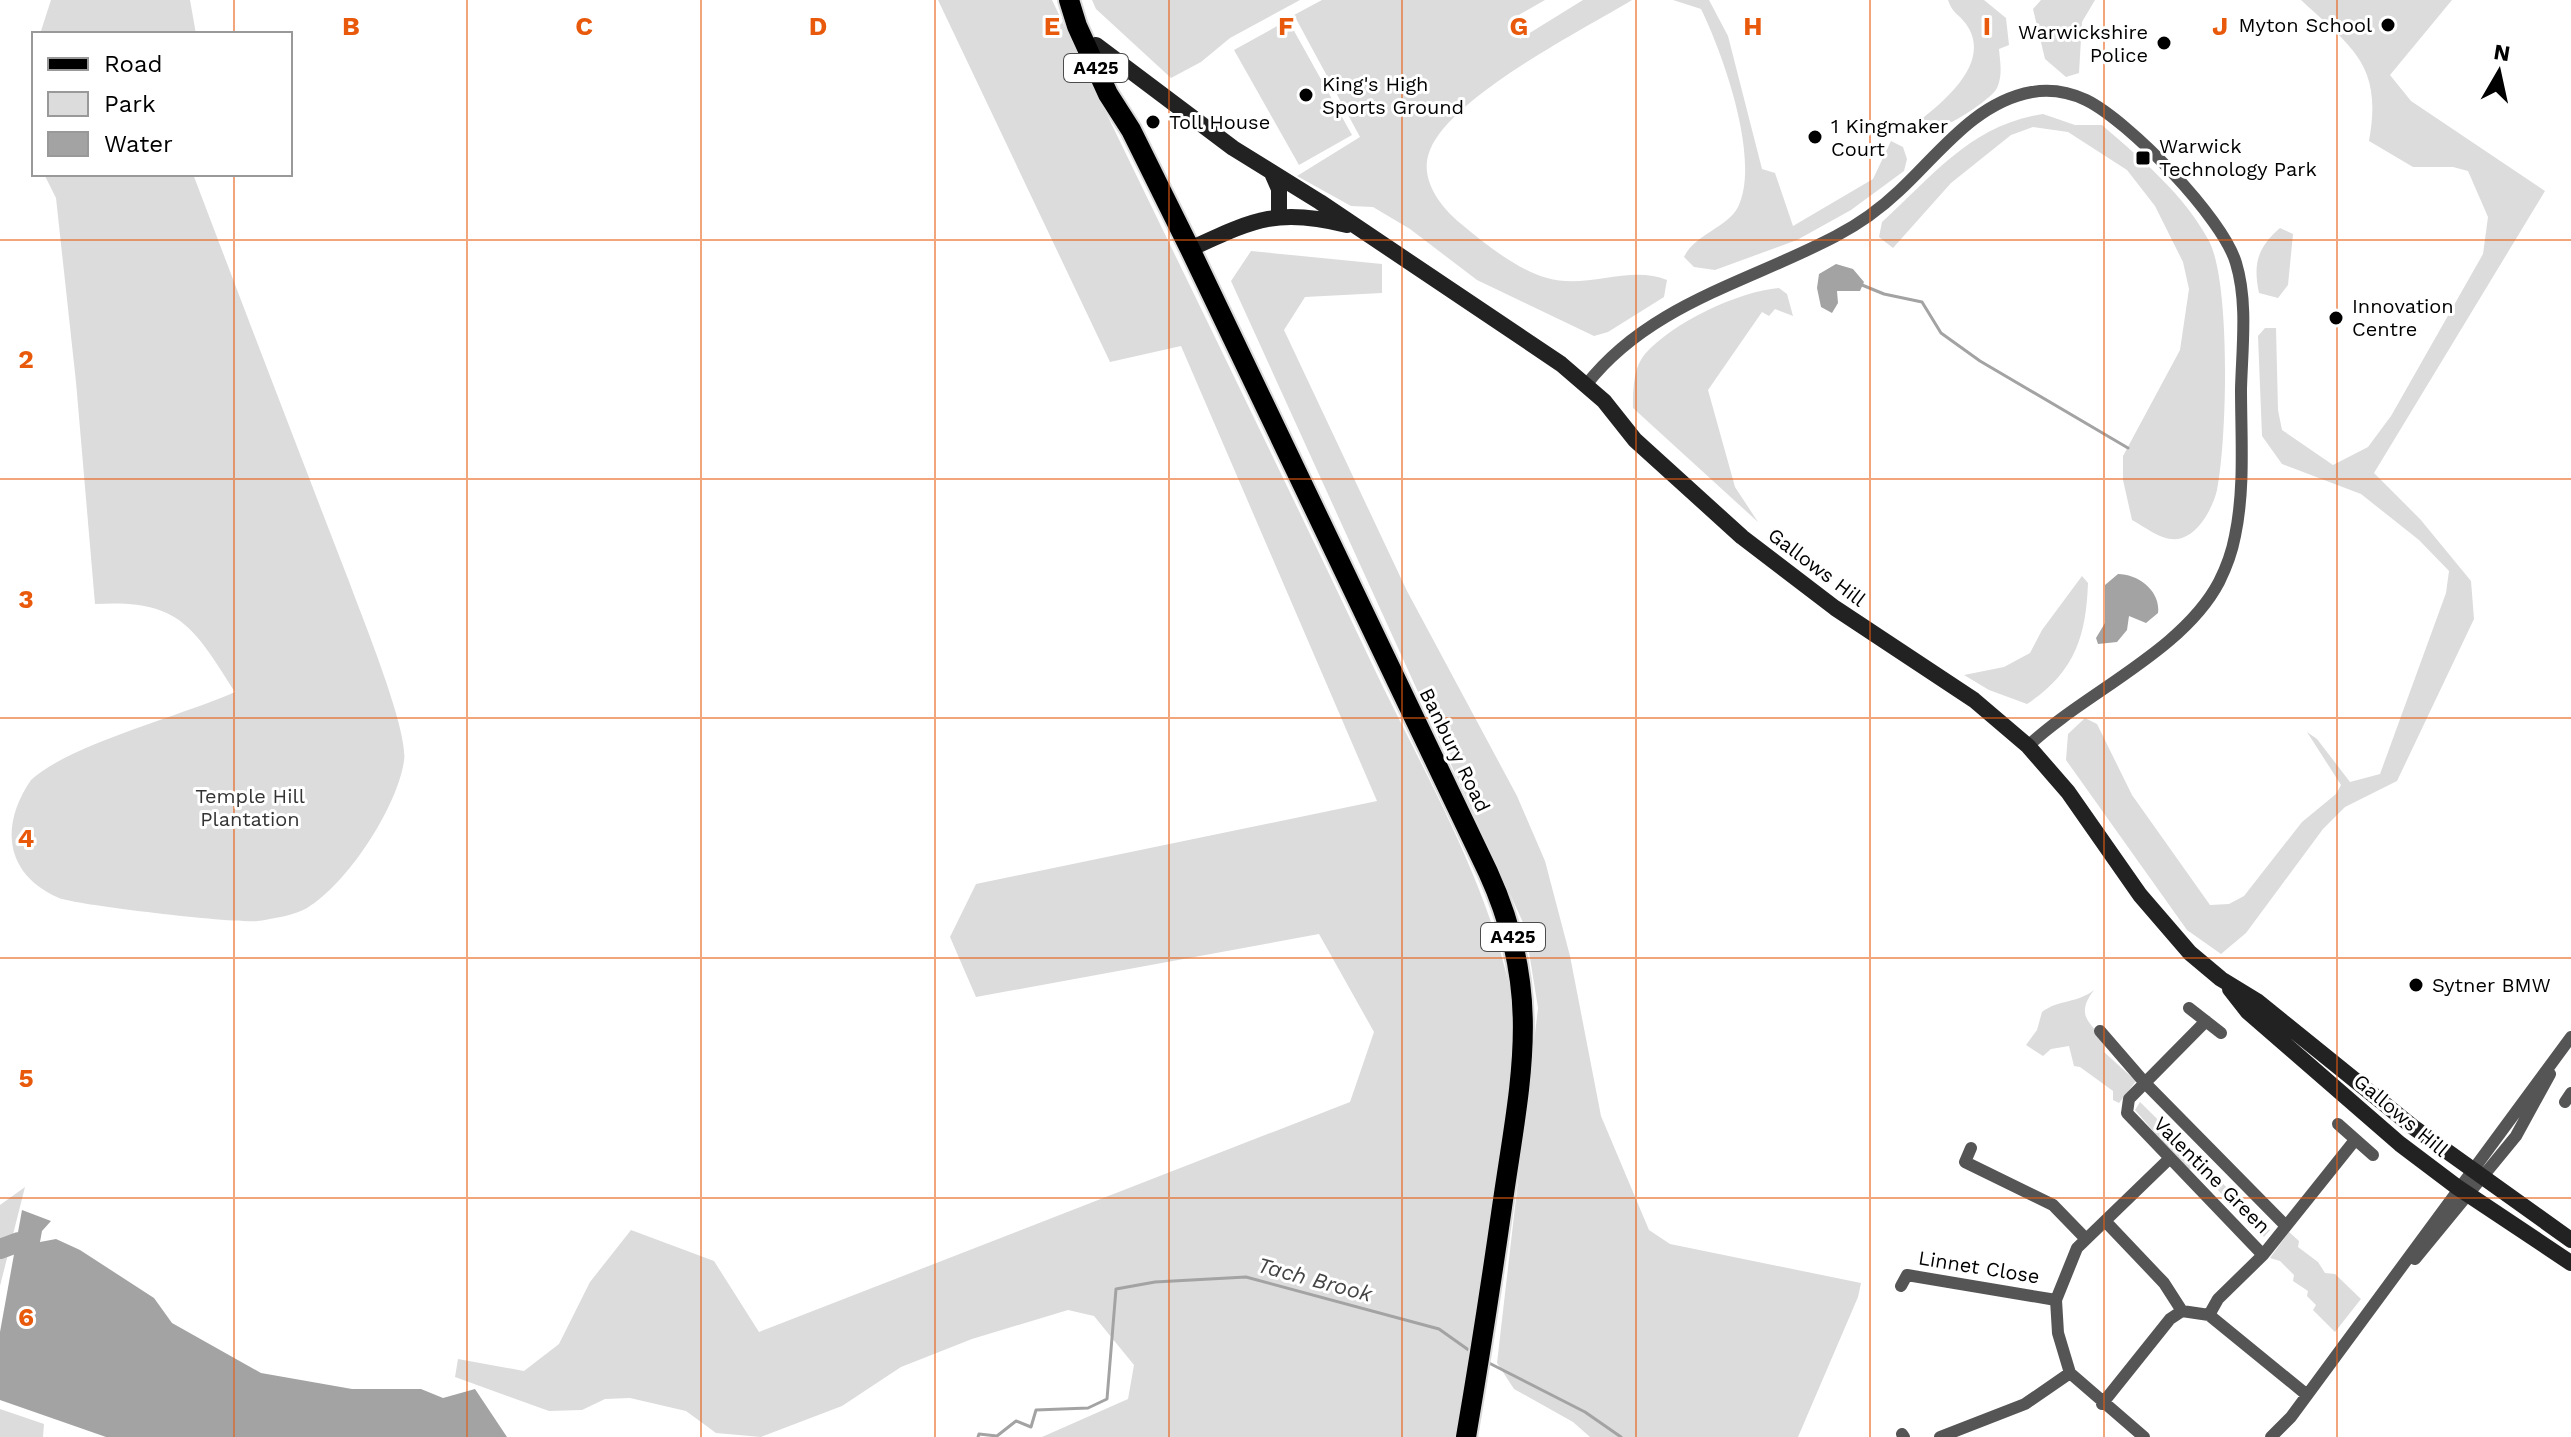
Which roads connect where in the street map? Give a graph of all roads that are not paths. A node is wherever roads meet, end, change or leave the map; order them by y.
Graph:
1 (1070, 0) edge
2 (1096, 45) junction
3 (1131, 130) junction
4 (1272, 173) junction
5 (1279, 215) junction
6 (1352, 227) junction
7 (1190, 249) junction
8 (1586, 385) junction
9 (2028, 746) junction
10 (2221, 979) junction
11 (2189, 1008) dead end
12 (2206, 1021) junction
13 (2100, 1031) dead end
14 (2221, 1033) dead end
15 (2571, 1037) edge
16 (2145, 1083) junction
17 (2338, 1124) dead end
18 (2355, 1140) junction
19 (1971, 1148) dead end
20 (2373, 1155) dead end
21 (2168, 1160) junction
22 (1965, 1162) junction
23 (2478, 1174) junction
24 (1959, 1175) dead end
25 (2464, 1191) junction
26 (2106, 1222) junction
27 (2285, 1225) junction
28 (2086, 1239) junction
29 (2571, 1240) edge
30 (2263, 1255) junction
31 (1911, 1261) dead end
32 (2571, 1263) edge
33 (2056, 1300) junction
34 (2182, 1311) junction
35 (2209, 1315) junction
36 (2070, 1373) junction
37 (2307, 1395) junction
38 (2102, 1404) junction
39 (2137, 1435) edge
40 (1466, 1437) edge
41 (1940, 1437) edge
42 (2271, 1437) edge

1 - 2 main road, Banbury Road / A425
1 - 3 main road, Banbury Road / A425
2 - 3 main road, Banbury Road / A425
2 - 4 street, Gallows Hill
3 - 7 main road, Banbury Road / A425
4 - 5 street
4 - 6 street, Gallows Hill
5 - 6 street, Gallows Hill
5 - 7 street, Gallows Hill
6 - 8 street, Gallows Hill
7 - 40 main road, Banbury Road / A425
8 - 9 street, Gallows Hill
8 - 9 street
9 - 10 street, Gallows Hill
10 - 23 street, Gallows Hill
10 - 25 street, Gallows Hill
11 - 12 street
12 - 14 street
12 - 16 street
13 - 16 street
15 - 23 street
16 - 21 street, Valentine Green
16 - 27 street
17 - 18 street
18 - 20 street
18 - 27 street
19 - 22 street
21 - 26 street
21 - 30 street, Valentine Green
22 - 24 street
22 - 28 street
23 - 25 street
23 - 29 street, Gallows Hill
25 - 32 street, Gallows Hill
25 - 37 street
26 - 28 street
26 - 34 street
27 - 30 street
28 - 33 street
30 - 35 street
31 - 33 street, Linnet Close
33 - 36 street
34 - 35 street
34 - 38 street
35 - 37 street
36 - 38 street
36 - 41 street
37 - 42 street
38 - 39 street

